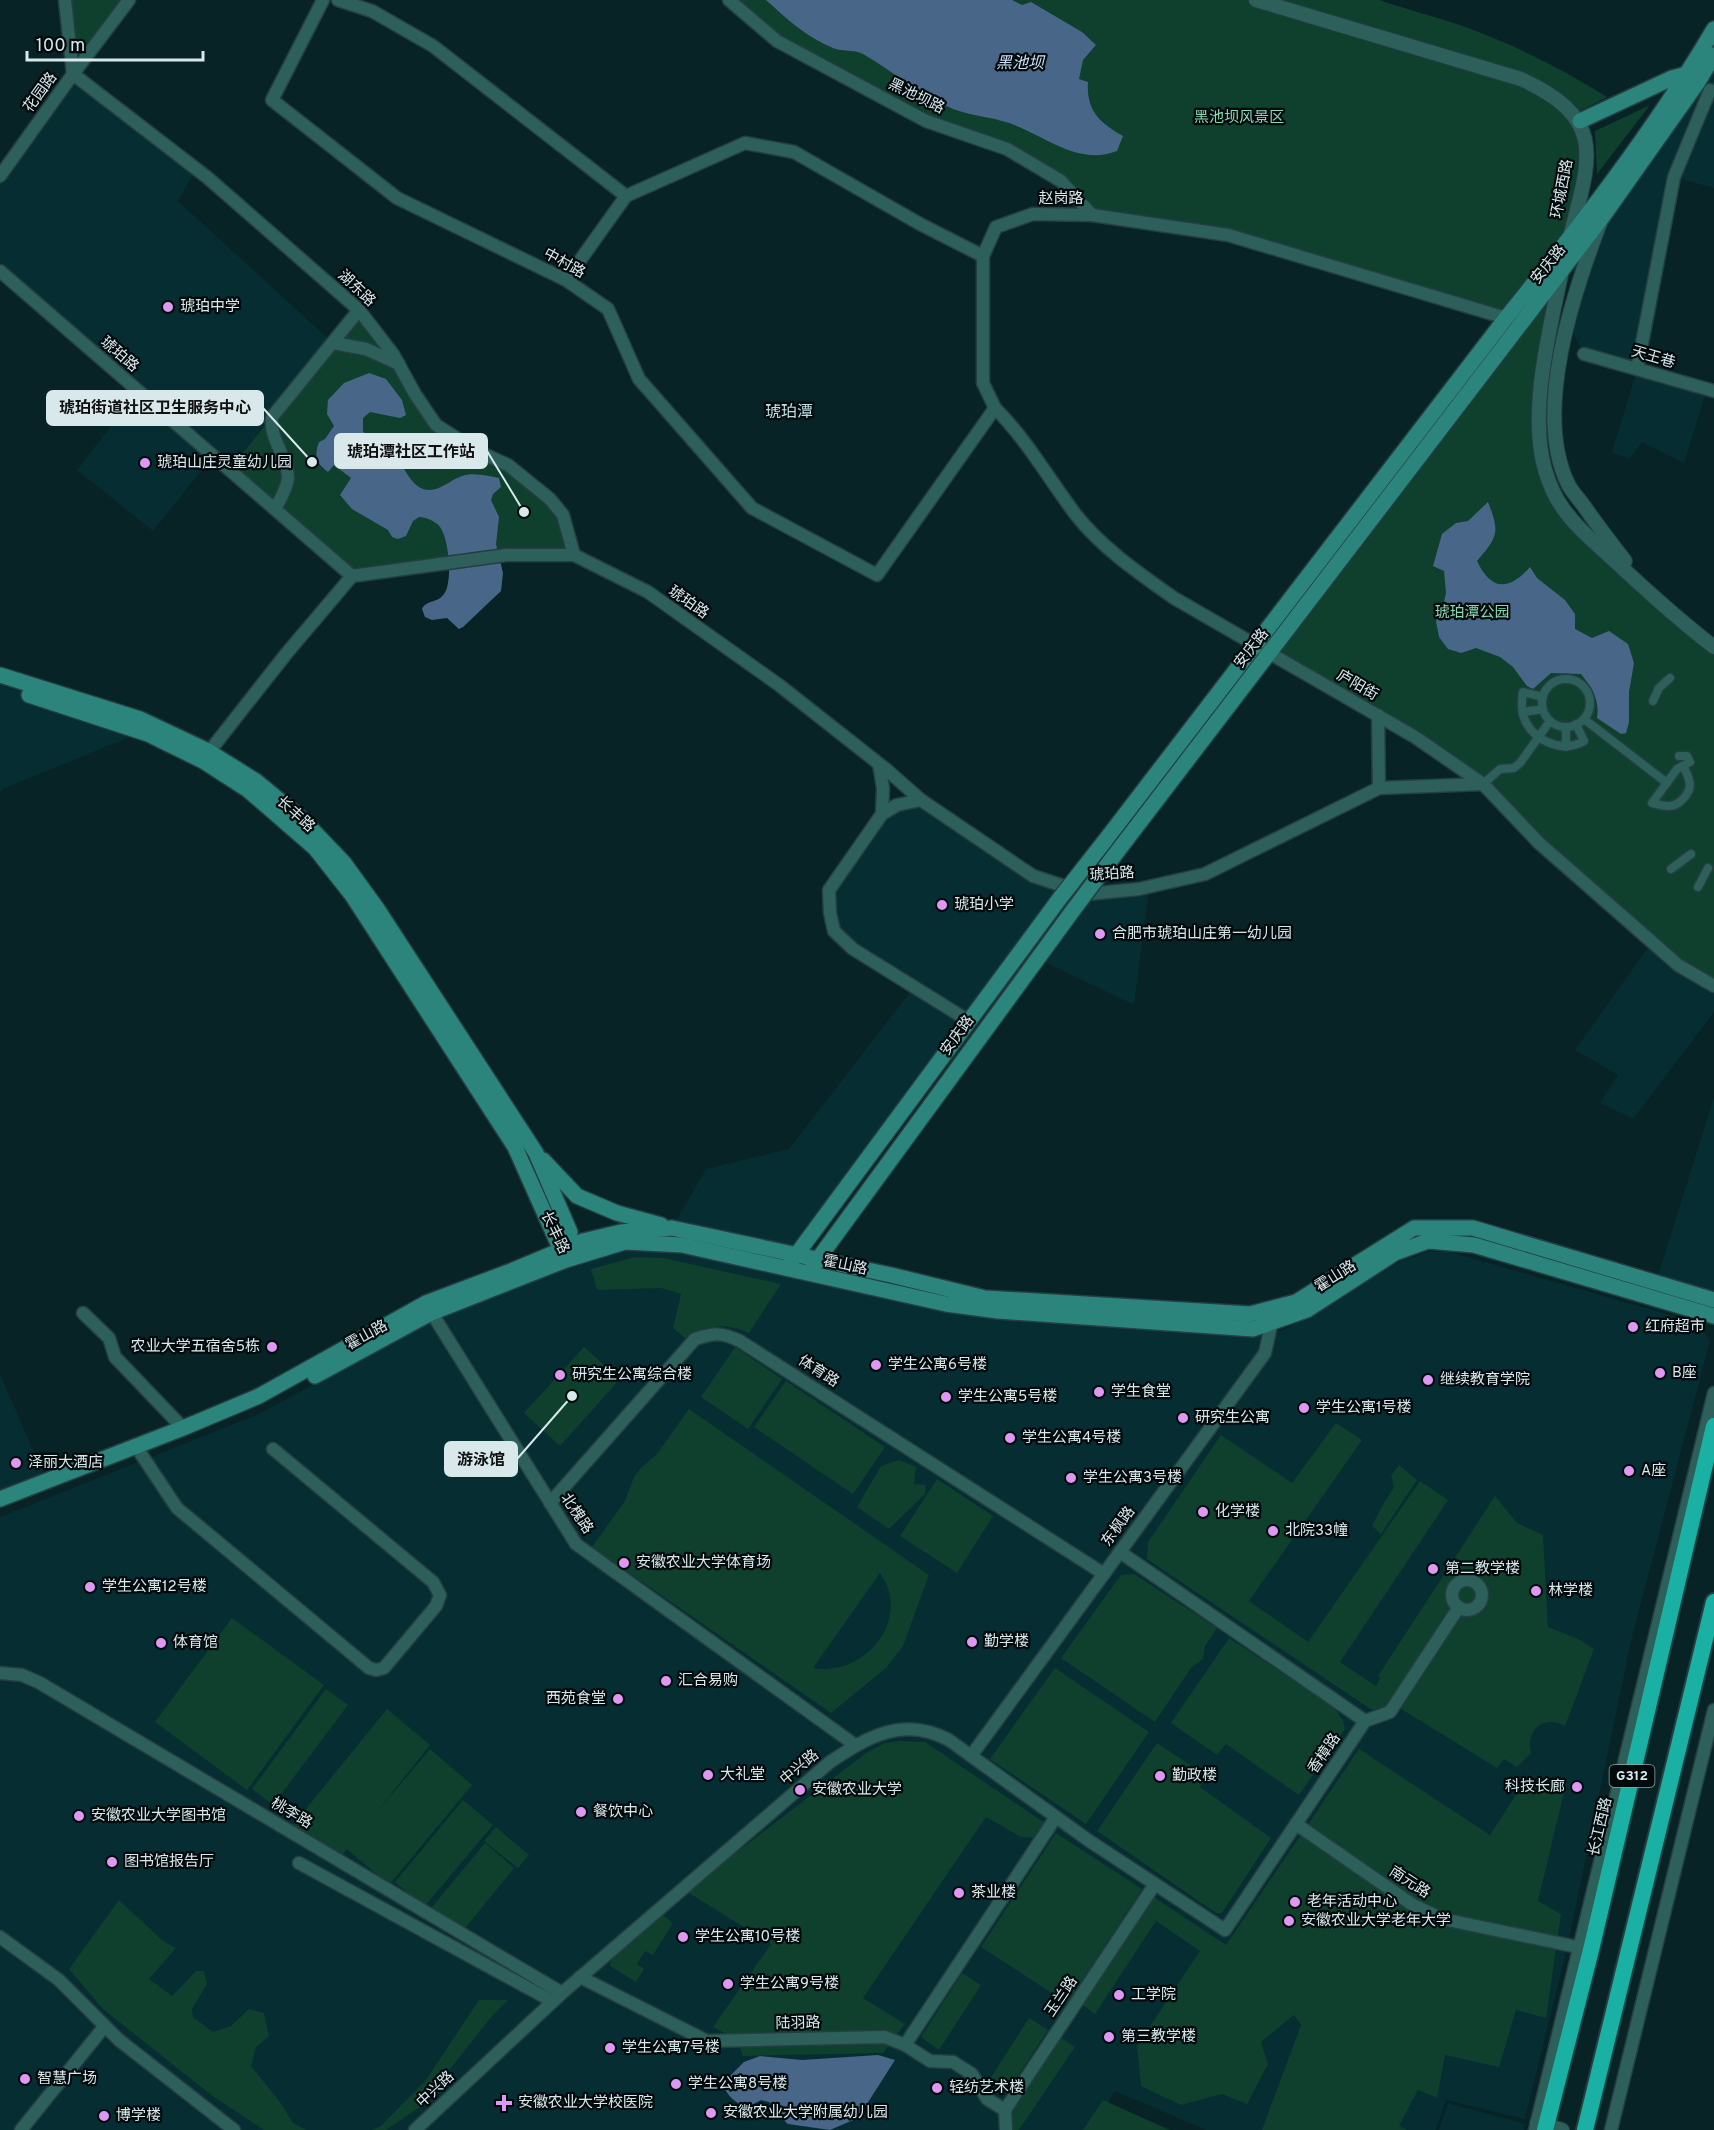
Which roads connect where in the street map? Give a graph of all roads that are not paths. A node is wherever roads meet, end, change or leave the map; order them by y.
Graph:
1 (65, 0) edge
2 (129, 0) edge
3 (323, 0) edge
4 (338, 0) edge
5 (729, 0) edge
6 (1256, 0) edge
7 (1714, 28) edge
8 (1714, 55) edge
9 (73, 74) junction
10 (1702, 85) edge
11 (1580, 121) junction
12 (0, 176) edge
13 (626, 196) junction
14 (1092, 215) junction
15 (1604, 215) junction
16 (1569, 240) junction
17 (983, 256) junction
18 (1562, 268) junction
19 (0, 272) edge
20 (566, 280) junction
21 (360, 310) junction
22 (1506, 318) junction
23 (333, 343) junction
24 (1584, 354) dead end
25 (399, 364) junction
26 (1637, 369) junction
27 (1714, 391) edge
28 (995, 408) junction
29 (275, 510) junction
30 (574, 555) junction
31 (352, 576) junction
32 (1646, 589) junction
33 (1256, 644) junction
34 (1714, 647) edge
35 (1270, 652) junction
36 (0, 675) edge
37 (1670, 678) dead end
38 (0, 685) edge
39 (1543, 697) junction
40 (1653, 701) dead end
41 (1543, 709) junction
42 (1523, 712) junction
43 (1378, 715) junction
44 (1550, 721) junction
45 (1580, 722) junction
46 (1566, 727) junction
47 (1538, 736) junction
48 (1566, 747) junction
49 (205, 756) junction
50 (1679, 756) dead end
51 (879, 764) junction
52 (1683, 766) junction
53 (1666, 783) junction
54 (1483, 784) junction
55 (1379, 788) junction
56 (921, 800) junction
57 (882, 814) junction
58 (1690, 854) dead end
59 (1708, 868) dead end
60 (1671, 869) dead end
61 (1698, 887) dead end
62 (1714, 986) edge
63 (969, 1021) junction
64 (536, 1153) junction
65 (672, 1228) junction
66 (565, 1252) junction
67 (796, 1255) junction
68 (818, 1260) junction
69 (786, 1268) junction
70 (808, 1273) junction
71 (1714, 1300) edge
72 (428, 1308) junction
73 (83, 1313) dead end
74 (1273, 1315) junction
75 (1714, 1316) edge
76 (1714, 1393) edge
77 (1714, 1426) edge
78 (183, 1428) junction
79 (273, 1449) dead end
80 (141, 1454) junction
81 (0, 1499) edge
82 (550, 1503) junction
83 (0, 1509) edge
84 (1120, 1551) junction
85 (1104, 1574) junction
86 (1714, 1602) edge
87 (1459, 1607) dead end
88 (0, 1673) edge
89 (1714, 1710) edge
90 (1365, 1721) junction
91 (855, 1744) junction
92 (971, 1756) junction
93 (1056, 1817) junction
94 (1296, 1824) junction
95 (299, 1863) dead end
96 (1155, 1884) junction
97 (1225, 1930) joint
98 (0, 1937) edge
99 (1586, 1949) junction
100 (580, 1977) junction
101 (562, 1993) junction
102 (552, 2001) junction
103 (104, 2027) junction
104 (905, 2044) junction
105 (1005, 2110) junction
106 (1545, 2128) edge
107 (21, 2130) edge
108 (234, 2130) edge
109 (415, 2130) edge
110 (1006, 2130) edge
111 (1585, 2130) edge
112 (1611, 2130) edge

1 - 9 street
2 - 9 street, 花园路
3 - 20 street, 中村路
4 - 13 street
5 - 14 street, 黑池坝路
6 - 11 street
7 - 10 main road, 安庆路
8 - 10 main road, 安庆路
9 - 12 street, 花园路
9 - 21 street, 湖东路
10 - 11 main road
10 - 15 main road, 安庆路
10 - 16 main road, 安庆路
10 - 26 street
11 - 16 street, 环城西路
13 - 17 street
13 - 20 street
14 - 17 street, 赵岗路
14 - 22 street, 赵岗路
15 - 18 main road, 安庆路
15 - 32 street
16 - 18 street, 环城西路
16 - 22 main road, 安庆路
17 - 28 street, 赵岗路
18 - 32 street, 环城西路
18 - 35 main road, 安庆路
19 - 29 street, 琥珀路
20 - 28 street, 中村路
21 - 23 street
21 - 25 street, 湖东路
22 - 33 main road, 安庆路
23 - 25 street
23 - 29 street
24 - 26 street, 天王巷
25 - 30 street, 湖东路
26 - 27 street, 天王巷
28 - 33 street, 庐阳街
29 - 31 street, 琥珀路
30 - 31 street, 琥珀路
30 - 51 street, 琥珀路
31 - 49 street
32 - 34 street, 环城西路
33 - 35 street, 庐阳街
33 - 63 main road, 安庆路, bridge
35 - 43 street, 庐阳街
35 - 68 main road, 安庆路, bridge
36 - 49 main road, 长丰路
37 - 40 street
38 - 49 main road, 长丰路
39 - 41 street
39 - 42 street
39 - 45 street
41 - 42 street
41 - 44 street
42 - 47 street
43 - 54 street, 庐阳街
43 - 55 street
44 - 46 street
44 - 47 street
45 - 46 street
45 - 48 street
45 - 53 street
46 - 48 street
47 - 48 street
47 - 54 street
49 - 64 main road, 长丰路
49 - 66 main road, 长丰路
50 - 52 street
51 - 56 street, 琥珀路
51 - 57 street
52 - 53 street
52 - 53 street
54 - 55 street
54 - 62 street, 庐阳街
55 - 56 street, 琥珀路
56 - 57 street
57 - 63 street
58 - 60 street
59 - 61 street
63 - 67 main road, 安庆路
64 - 65 main road
64 - 66 main road, 长丰路
65 - 66 main road, 霍山路
65 - 67 main road, 霍山路
66 - 69 main road, 霍山路
66 - 72 main road, 霍山路
67 - 68 main road, 霍山路
67 - 69 main road, 安庆路
68 - 70 main road, 安庆路
68 - 74 main road, 霍山路
69 - 70 main road, 霍山路
70 - 74 main road, 霍山路
71 - 74 main road, 霍山路
72 - 78 main road, 霍山路
72 - 80 main road, 霍山路
72 - 82 street, 北槐路
73 - 78 street
74 - 75 main road, 霍山路
74 - 84 street, 东枫路
76 - 99 street
77 - 99 highway, 长江西路 / G312
78 - 81 main road, 霍山路
79 - 80 street
80 - 83 main road, 霍山路
82 - 85 street, 体育路
82 - 91 street, 北槐路
84 - 85 street, 东枫路
84 - 90 street
85 - 92 street, 东枫路
86 - 111 highway, G312
87 - 90 street
88 - 101 street, 桃李路
89 - 112 street
90 - 94 street, 香樟路
91 - 92 street, 中兴路
91 - 100 street, 中兴路
92 - 93 street, 中兴路
93 - 96 street, 中兴路
93 - 104 street
94 - 97 street, 香樟路
94 - 99 street, 南元路
95 - 102 street
96 - 97 street, 中兴路
96 - 105 street, 玉兰路
98 - 103 street
99 - 106 highway, 长江西路 / G312
100 - 101 street, 中兴路
100 - 104 street, 陆羽路
101 - 102 street, 中兴路
102 - 109 street, 中兴路
103 - 107 street
103 - 108 street
104 - 105 street, 陆羽路
105 - 110 street

